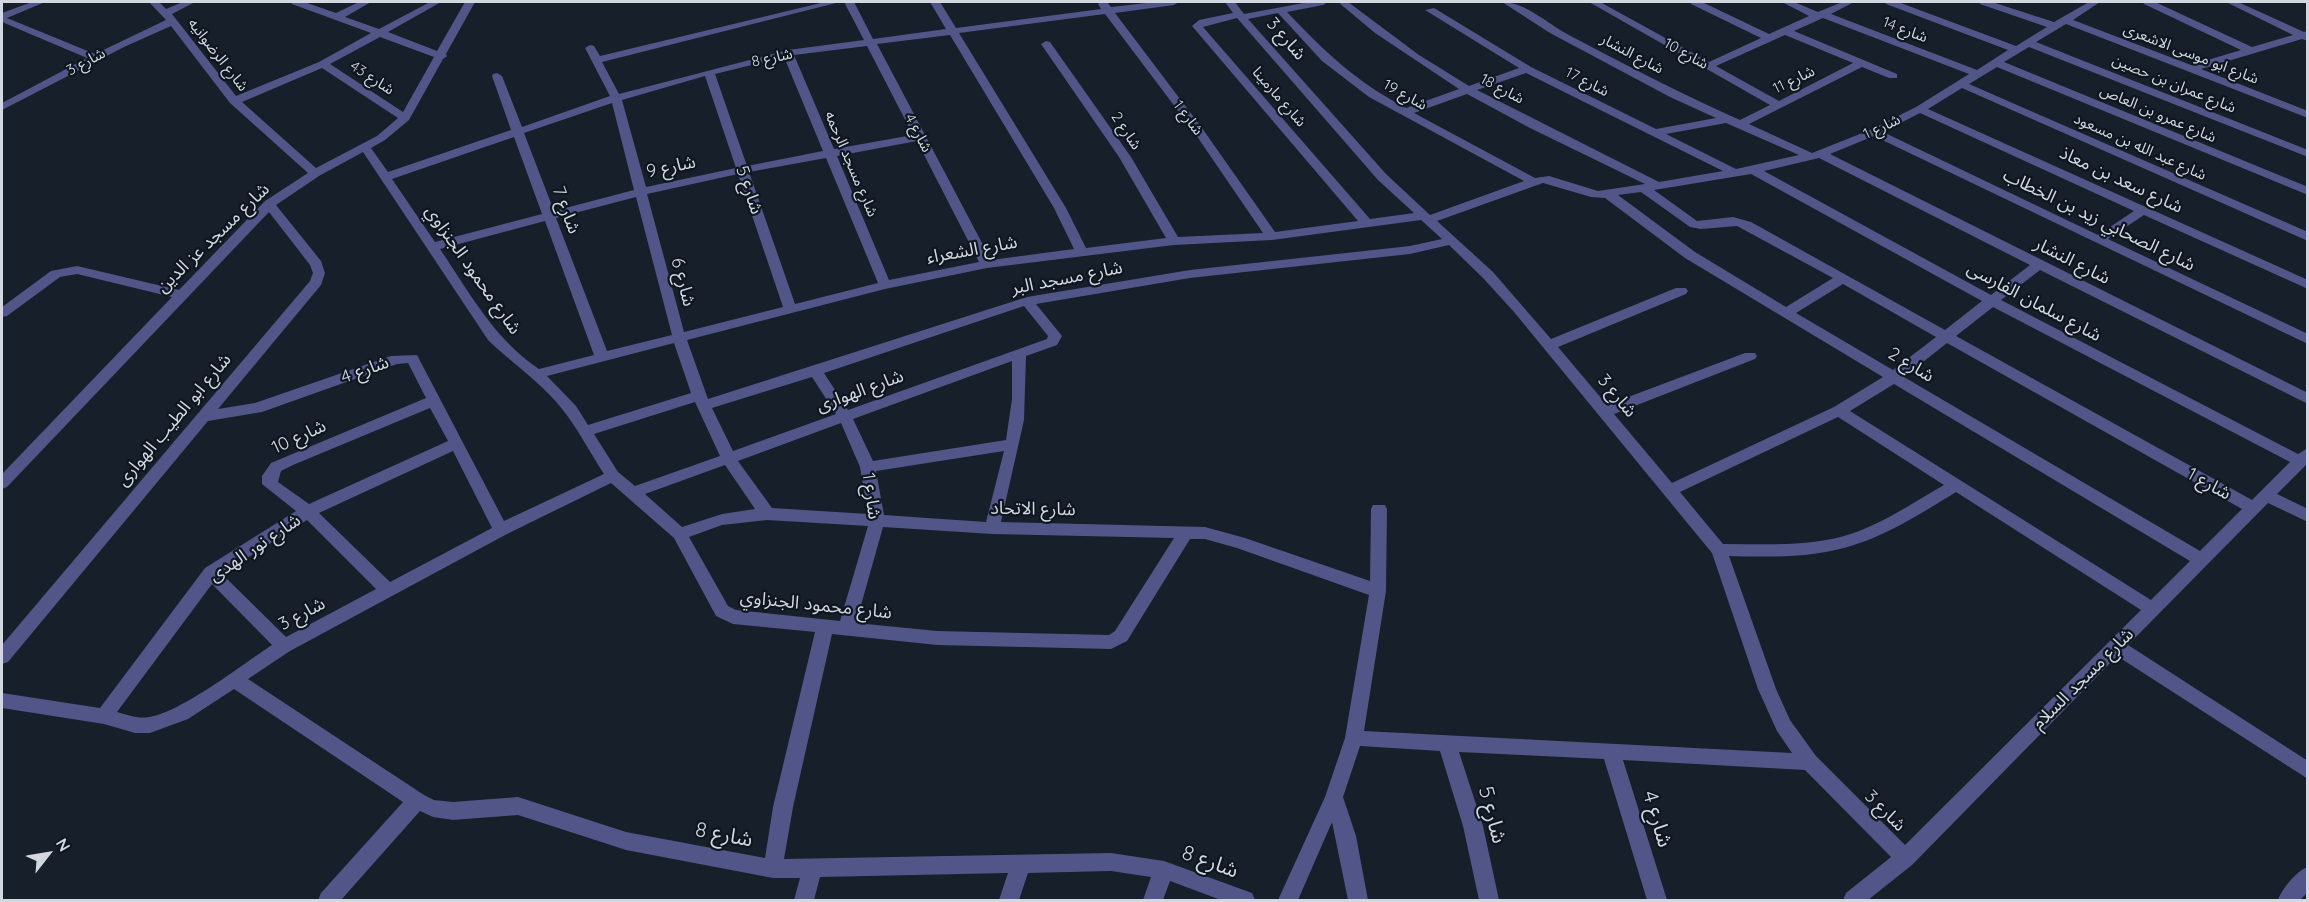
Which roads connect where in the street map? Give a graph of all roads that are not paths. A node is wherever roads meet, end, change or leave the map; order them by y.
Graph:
1 (40, 2) edge
2 (154, 2) edge
3 (190, 2) edge
4 (296, 2) edge
5 (366, 2) edge
6 (436, 2) edge
7 (470, 2) edge
8 (835, 2) edge
9 (849, 2) edge
10 (935, 2) edge
11 (1174, 2) edge
12 (1230, 2) edge
13 (1323, 2) edge
14 (1343, 2) edge
15 (1507, 2) edge
16 (1593, 2) edge
17 (1695, 2) edge
18 (1787, 2) edge
19 (1849, 2) edge
20 (1890, 2) edge
21 (1984, 2) edge
22 (2089, 2) edge
23 (2148, 2) edge
24 (2231, 2) edge
25 (1104, 6) edge
26 (1280, 9) junction
27 (1430, 10) dead end
28 (1820, 15) junction
29 (1240, 16) junction
30 (2, 17) edge
31 (169, 17) junction
32 (337, 17) junction
33 (2060, 23) junction
34 (952, 31) junction
35 (1785, 31) junction
36 (378, 33) junction
37 (2306, 36) edge
38 (1769, 38) junction
39 (870, 41) junction
40 (2029, 43) junction
41 (1046, 45) dead end
42 (2017, 50) junction
43 (2251, 51) junction
44 (788, 53) junction
45 (442, 56) junction
46 (94, 58) junction
47 (1863, 63) junction
48 (1997, 63) junction
49 (323, 64) junction
50 (1708, 66) junction
51 (1527, 69) junction
52 (2190, 69) junction
53 (708, 72) junction
54 (1978, 74) junction
55 (497, 76) dead end
56 (1893, 76) dead end
57 (1961, 84) junction
58 (1469, 89) junction
59 (616, 98) junction
60 (234, 101) junction
61 (2, 105) edge
62 (1778, 105) junction
63 (1920, 108) junction
64 (1405, 112) junction
65 (2307, 115) edge
66 (405, 118) junction
67 (1727, 119) junction
68 (1739, 125) junction
69 (518, 132) junction
70 (1874, 132) junction
71 (1654, 133) junction
72 (920, 137) junction
73 (364, 146) junction
74 (830, 154) junction
75 (2307, 154) edge
76 (1816, 156) junction
77 (742, 170) junction
78 (1753, 170) junction
79 (315, 173) junction
80 (1735, 173) junction
81 (385, 177) junction
82 (1534, 182) junction
83 (1650, 187) junction
84 (640, 192) junction
85 (2307, 192) edge
86 (1608, 194) junction
87 (269, 204) junction
88 (2143, 210) junction
89 (549, 216) junction
90 (1425, 218) junction
91 (1366, 223) junction
92 (1272, 236) junction
93 (2307, 237) edge
94 (2100, 240) junction
95 (1174, 241) junction
96 (1451, 241) junction
97 (432, 247) junction
98 (1081, 251) junction
99 (987, 264) junction
100 (2039, 264) junction
101 (1843, 278) junction
102 (885, 285) junction
103 (2307, 285) edge
104 (1681, 291) dead end
105 (180, 295) junction
106 (1027, 301) junction
107 (1992, 301) junction
108 (790, 309) junction
109 (2, 313) edge
110 (1786, 313) junction
111 (679, 337) junction
112 (1946, 337) junction
113 (2307, 340) edge
114 (1549, 345) junction
115 (1019, 355) junction
116 (1750, 356) dead end
117 (602, 357) junction
118 (815, 371) junction
119 (537, 374) junction
120 (1894, 377) junction
121 (2307, 399) edge
122 (435, 400) junction
123 (701, 401) junction
124 (1839, 411) junction
125 (1605, 412) junction
126 (202, 417) junction
127 (845, 417) junction
128 (585, 431) junction
129 (457, 443) junction
130 (1013, 444) junction
131 (2304, 457) edge
132 (729, 459) junction
133 (868, 468) junction
134 (613, 476) junction
135 (2, 483) edge
136 (1956, 485) junction
137 (1670, 490) junction
138 (632, 493) junction
139 (2266, 495) junction
140 (2253, 508) junction
141 (1379, 509) dead end
142 (308, 511) junction
143 (767, 514) junction
144 (2307, 516) edge
145 (877, 521) junction
146 (993, 528) junction
147 (501, 530) junction
148 (1188, 531) junction
149 (680, 534) junction
150 (1719, 550) junction
151 (2201, 560) junction
152 (211, 573) junction
153 (388, 590) junction
154 (1378, 591) junction
155 (2152, 609) junction
156 (825, 627) junction
157 (846, 629) junction
158 (284, 646) junction
159 (2116, 646) junction
160 (2, 657) edge
161 (234, 679) junction
162 (2, 700) edge
163 (104, 716) junction
164 (1354, 738) junction
165 (1447, 743) junction
166 (1611, 751) junction
167 (1809, 762) junction
168 (2307, 771) edge
169 (1334, 797) junction
170 (417, 801) junction
171 (1905, 858) junction
172 (1021, 863) junction
173 (812, 868) junction
174 (773, 869) junction
175 (1164, 870) junction
176 (2307, 876) edge
177 (328, 900) edge
178 (804, 900) edge
179 (1009, 900) edge
180 (1153, 900) edge
181 (1245, 900) edge
182 (1288, 900) edge
183 (1358, 900) edge
184 (1489, 900) edge
185 (1657, 900) edge
186 (1854, 900) edge
187 (2288, 900) edge

1 - 30 street
2 - 31 street, شارع الرضوانيه
3 - 31 street, شارع 3
4 - 32 street
5 - 32 street
6 - 36 street
7 - 45 street, شارع مسجد عز الدين
8 - 59 street, شارع 6
9 - 39 street, شارع 4
10 - 34 street
11 - 25 street, شارع 8
12 - 29 street, شارع 3
13 - 26 street
14 - 58 street, شارع 18
15 - 67 street, شارع النشار
16 - 50 street, شارع 10
17 - 38 street
18 - 28 street
19 - 28 street
20 - 42 street
21 - 33 street, شارع ابو موسى الاشعرى
22 - 33 street, شارع 1
23 - 43 street
24 - 37 street
25 - 34 street, شارع 8
25 - 92 street, شارع 1
26 - 29 street
26 - 64 street, شارع 19
27 - 51 street, شارع 17
28 - 35 street
28 - 54 street, شارع 14
29 - 90 street, شارع 3
29 - 91 street, شارع مارمينا
30 - 46 street
31 - 46 street, شارع 3
31 - 60 street, شارع الرضوانيه
32 - 36 street
33 - 40 street, شارع 1
33 - 52 street, شارع ابو موسى الاشعرى
34 - 39 street, شارع 8
34 - 98 street
35 - 38 street
35 - 47 street
36 - 45 street
36 - 49 street
37 - 43 street
38 - 50 street
39 - 44 street, شارع 8
39 - 72 street, شارع 4
40 - 42 street, شارع 1
40 - 75 street, شارع عمران بن حصين
41 - 95 street, شارع 2
42 - 48 street, شارع 1
43 - 52 street
44 - 53 street, شارع 8
44 - 74 street, شارع مسجد الرحمه
45 - 66 street, شارع مسجد عز الدين
46 - 61 street, شارع 3
47 - 56 street
47 - 62 street, شارع 11
48 - 54 street, شارع 1
48 - 85 street, شارع عمرو بن العاص
49 - 60 street
49 - 66 street, شارع 43
50 - 62 street, شارع 10
51 - 58 street
51 - 71 street, شارع 17
52 - 65 street, شارع ابو موسى الاشعرى
53 - 59 street, شارع 8
53 - 77 street, شارع 5
54 - 57 street, شارع 1
55 - 69 street, شارع 7
57 - 63 street, شارع 1
57 - 93 street, شارع عبد الله بن مسعود
58 - 64 street
58 - 83 street, شارع 18
59 - 69 street, شارع 8
59 - 84 street, شارع 6
60 - 79 street, شارع الرضوانيه
62 - 68 street, شارع 11
63 - 70 street, شارع 1
63 - 88 street, شارع سعد بن معاذ
64 - 82 street, شارع 19
66 - 73 street, شارع مسجد عز الدين
67 - 68 street, شارع النشار
67 - 71 street
68 - 76 street, شارع النشار
69 - 81 street, شارع 8
69 - 89 street, شارع 7
70 - 76 street, شارع 1
70 - 94 street, شارع الصحابي زيد بن الخطاب
71 - 80 street, شارع 17
72 - 74 street, شارع 9
72 - 99 street, شارع 4
73 - 79 street, شارع مسجد عز الدين
73 - 81 street, شارع محمود الجنزاوي
74 - 77 street, شارع 9
74 - 102 street, شارع مسجد الرحمه
76 - 78 street, شارع 1
76 - 100 street, شارع النشار
77 - 84 street, شارع 9
77 - 108 street, شارع 5
78 - 80 street, شارع 1
78 - 107 street, شارع سلمان الفارسى
79 - 87 street, شارع مسجد عز الدين
80 - 83 street, شارع 1
81 - 97 street, شارع محمود الجنزاوي
82 - 86 street, شارع 1
82 - 90 street, شارع 1
83 - 86 street, شارع 1
83 - 101 street, شارع 1
84 - 89 street, شارع 9
84 - 111 street, شارع 6
86 - 110 street, شارع 2
87 - 105 street, شارع مسجد عز الدين
87 - 126 street, شارع ابو الطيب الهوارى
88 - 94 street
88 - 103 street, شارع سعد بن معاذ
89 - 97 street, شارع 9
89 - 117 street, شارع 7
90 - 91 street, شارع الشعراء
90 - 96 street, شارع 3
91 - 92 street, شارع الشعراء
92 - 95 street, شارع الشعراء
94 - 113 street, شارع الصحابي زيد بن الخطاب
95 - 98 street, شارع الشعراء
96 - 106 street, شارع مسجد البر
96 - 114 street, شارع 3
97 - 119 street, شارع محمود الجنزاوي
98 - 99 street, شارع الشعراء
99 - 102 street, شارع الشعراء
100 - 107 street
100 - 121 street, شارع النشار
101 - 110 street
101 - 112 street, شارع 1
102 - 108 street, شارع الشعراء
104 - 114 street
105 - 109 street
105 - 135 street, شارع مسجد عز الدين
106 - 115 street, شارع الهوارى
106 - 118 street, شارع مسجد البر
107 - 112 street
107 - 131 street, شارع سلمان الفارسى
108 - 111 street, شارع الشعراء
110 - 120 street, شارع 2
111 - 117 street, شارع الشعراء
111 - 123 street, شارع 6
112 - 120 street
112 - 140 street, شارع 1
114 - 125 street, شارع 3
115 - 127 street, شارع الهوارى
115 - 130 street
116 - 125 street
117 - 119 street, شارع الشعراء
118 - 123 street, شارع مسجد البر
118 - 127 street, شارع 1
119 - 128 street, شارع محمود الجنزاوي
120 - 124 street
120 - 151 street, شارع 2
122 - 126 street, شارع 4
122 - 129 street, شارع 4
122 - 142 street, شارع 10
123 - 128 street, شارع مسجد البر
123 - 132 street, شارع 6
124 - 136 street
124 - 137 street
125 - 137 street, شارع 3
126 - 160 street, شارع ابو الطيب الهوارى
127 - 132 street, شارع الهوارى
127 - 133 street, شارع 1
128 - 134 street, شارع محمود الجنزاوي
129 - 142 street, شارع نور الهدى
129 - 147 street, شارع 4
130 - 133 street
130 - 146 street
131 - 139 street, شارع مسجد السلام
132 - 138 street, شارع الهوارى
132 - 143 street, شارع 6
133 - 145 street, شارع 1
134 - 138 street, شارع محمود الجنزاوي
134 - 147 street, شارع 3
136 - 150 street
136 - 155 street
137 - 150 street, شارع 3
138 - 149 street, شارع محمود الجنزاوي
139 - 140 street, شارع مسجد السلام
139 - 144 street
140 - 151 street, شارع مسجد السلام
141 - 154 street
142 - 152 street, شارع نور الهدى
142 - 153 street, شارع 10
143 - 145 street, شارع الاتحاد
143 - 149 street, شارع الاتحاد
145 - 146 street, شارع الاتحاد
145 - 157 street, شارع 1
146 - 148 street, شارع الاتحاد
147 - 153 street, شارع 3
148 - 154 street, شارع الاتحاد
148 - 157 street, شارع محمود الجنزاوي
149 - 156 street, شارع محمود الجنزاوي
150 - 167 street, شارع 3
151 - 155 street, شارع مسجد السلام
152 - 158 street
152 - 163 street, شارع نور الهدى
153 - 158 street, شارع 3
154 - 164 street
155 - 159 street, شارع مسجد السلام
156 - 157 street, شارع محمود الجنزاوي
156 - 174 street
158 - 161 street, شارع 3
159 - 168 street
159 - 171 street, شارع مسجد السلام
161 - 163 street, شارع 3
161 - 170 street, شارع 8
162 - 163 street, شارع 3
164 - 165 street
164 - 169 street
165 - 166 street
165 - 184 street, شارع 5
166 - 167 street
166 - 185 street, شارع 4
167 - 171 street, شارع 3
169 - 182 street
169 - 183 street
170 - 174 street, شارع 8
170 - 177 street
171 - 186 street, شارع مسجد السلام
172 - 173 street, شارع 8
172 - 175 street, شارع 8
172 - 179 street
173 - 174 street, شارع 8
173 - 178 street
175 - 180 street
175 - 181 street, شارع 8
176 - 187 street

